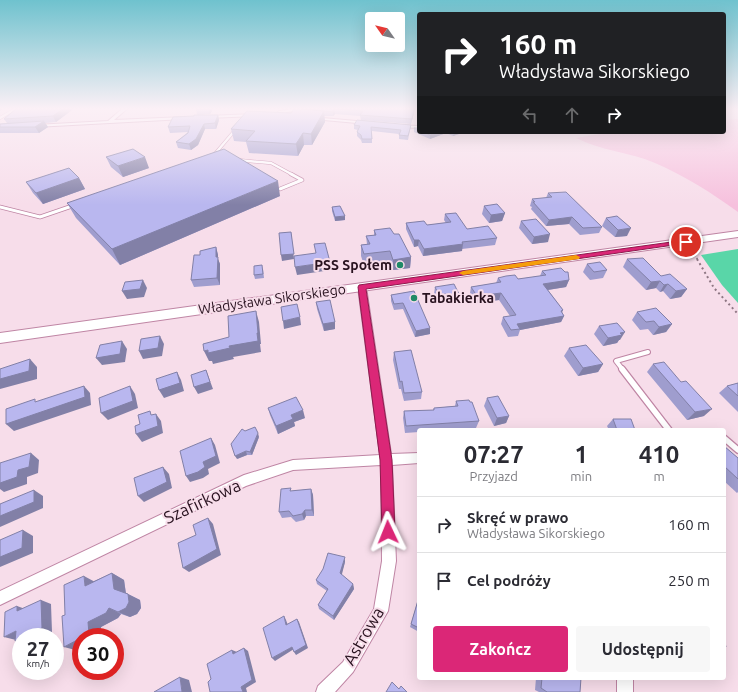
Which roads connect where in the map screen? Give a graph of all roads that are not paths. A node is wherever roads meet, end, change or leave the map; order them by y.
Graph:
1 (227, 140) edge
2 (219, 158) edge
3 (234, 159) edge
4 (280, 189) dead end
5 (78, 204) edge
6 (0, 207) edge
7 (738, 234) edge
8 (362, 287) junction
9 (0, 338) edge
10 (648, 352) dead end
11 (667, 428) edge
12 (726, 440) edge
13 (738, 450) edge
14 (417, 458) edge
15 (386, 460) junction
16 (0, 598) edge
17 (625, 680) edge
18 (324, 692) edge
19 (625, 692) edge

1 - 2 lane
3 - 4 lane
5 - 6 lane
7 - 8 main road, Władysława Sikorskiego
8 - 9 main road, Władysława Sikorskiego
8 - 15 street, Astrowa
10 - 11 lane
12 - 13 lane
14 - 15 street, Szafirkowa
15 - 16 street, Szafirkowa
15 - 18 street, Astrowa
17 - 19 street

